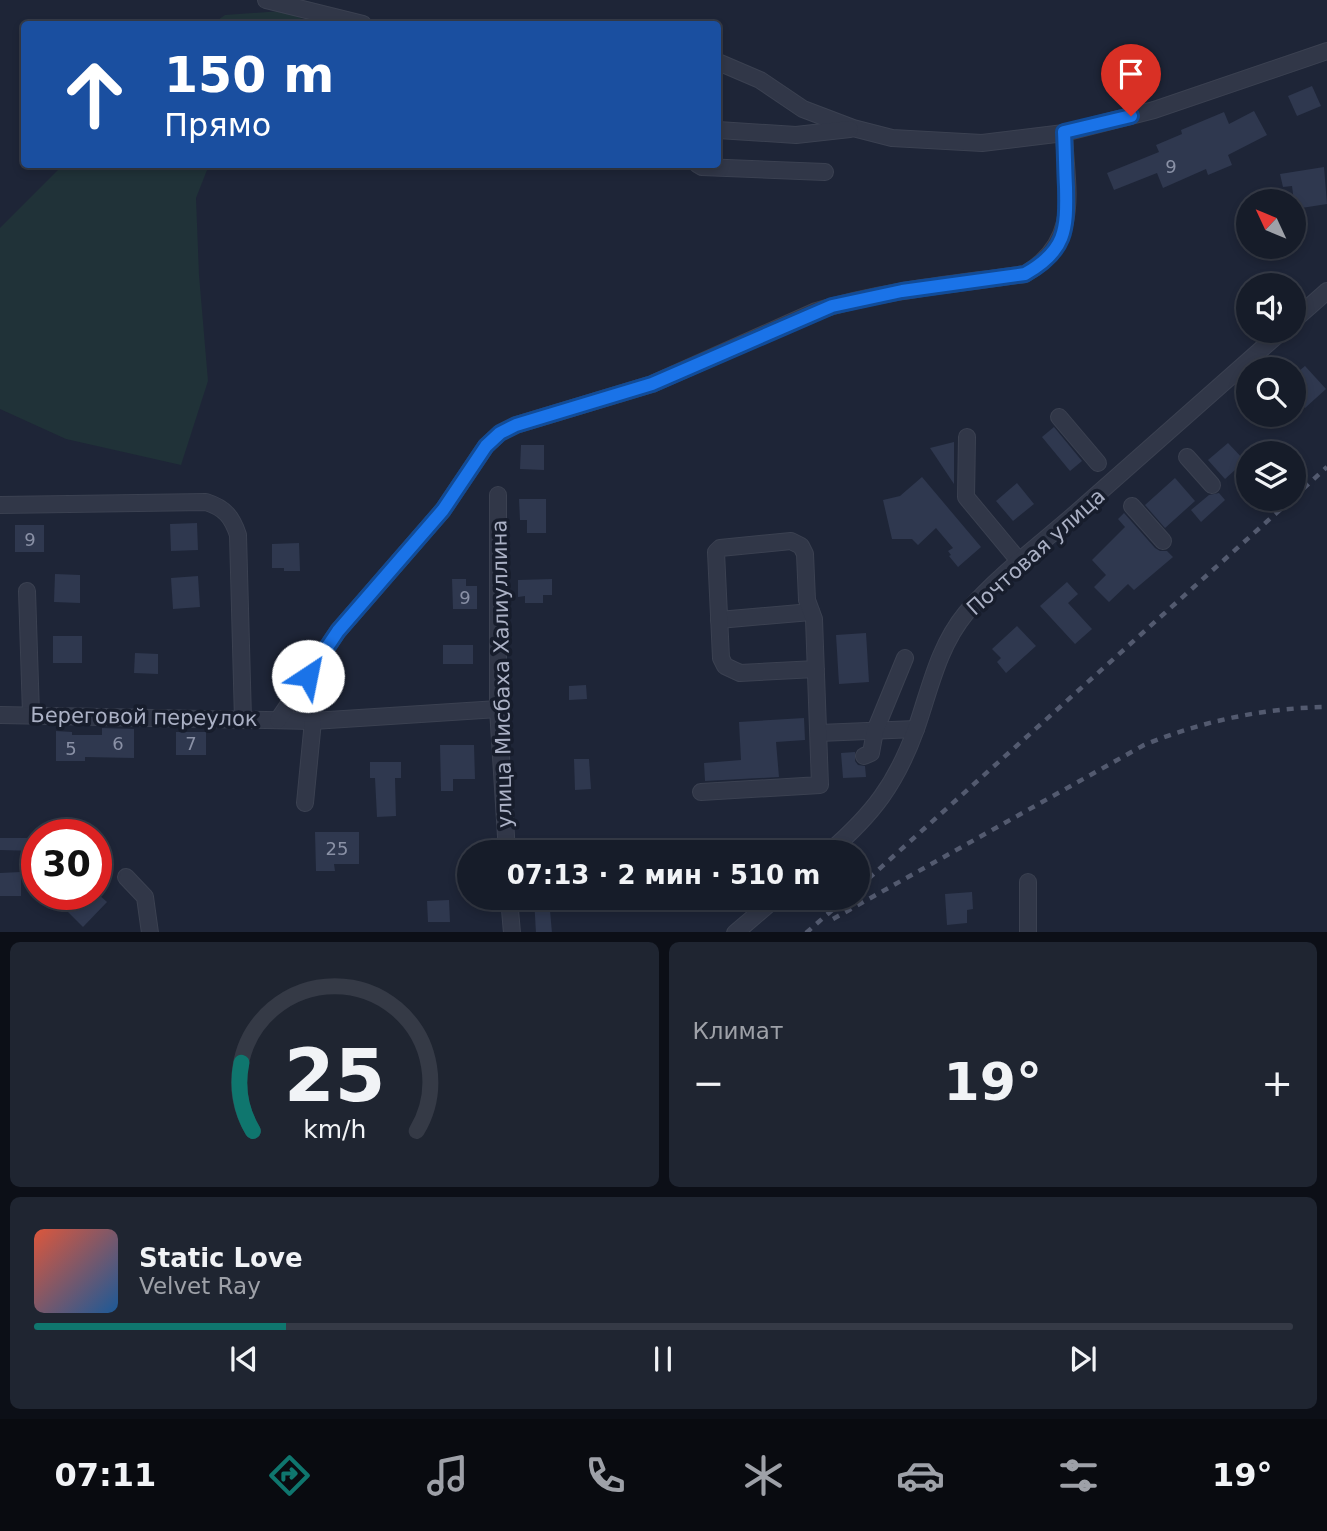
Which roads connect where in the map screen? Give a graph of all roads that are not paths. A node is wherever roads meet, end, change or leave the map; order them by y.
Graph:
1 (266, 0) edge
2 (351, 21) edge
3 (1327, 51) edge
4 (721, 63) edge
5 (853, 128) junction
6 (721, 130) edge
7 (1064, 132) junction
8 (721, 168) edge
9 (825, 172) dead end
10 (1327, 291) edge
11 (1306, 310) edge
12 (1268, 343) edge
13 (1059, 417) dead end
14 (967, 437) dead end
15 (1187, 457) dead end
16 (1098, 463) dead end
17 (1212, 485) dead end
18 (498, 495) dead end
19 (0, 505) edge
20 (1132, 506) dead end
21 (1163, 541) dead end
22 (1020, 562) junction
23 (27, 591) dead end
24 (811, 612) junction
25 (719, 620) junction
26 (905, 658) dead end
27 (816, 669) junction
28 (498, 709) junction
29 (31, 714) junction
30 (0, 715) edge
31 (243, 720) junction
32 (278, 720) junction
33 (313, 720) junction
34 (916, 729) junction
35 (875, 731) junction
36 (819, 733) junction
37 (864, 756) dead end
38 (701, 792) dead end
39 (305, 803) dead end
40 (506, 840) edge
41 (842, 840) edge
42 (126, 877) dead end
43 (1028, 882) dead end
44 (510, 910) edge
45 (762, 910) edge
46 (150, 932) edge
47 (512, 932) edge
48 (737, 932) edge
49 (1028, 932) edge

1 - 2 street
3 - 7 street
4 - 5 street
5 - 6 street
5 - 7 street
7 - 32 street
8 - 9 street
10 - 11 street
12 - 22 street, Почтовая улица
13 - 16 street
14 - 22 street
15 - 17 street
18 - 28 street, улица Мисбаха Халиуллина
19 - 31 street
20 - 21 street
22 - 34 street, Почтовая улица
23 - 29 street
24 - 25 street
24 - 25 street
24 - 27 street
25 - 27 street
26 - 35 street
27 - 36 street
28 - 33 street, Береговой переулок
28 - 40 street, улица Мисбаха Халиуллина
29 - 30 street, Береговой переулок
29 - 31 street, Береговой переулок
31 - 32 street, Береговой переулок
32 - 33 street, Береговой переулок
33 - 39 street
34 - 35 street
34 - 41 street, Почтовая улица
35 - 36 street
35 - 37 street
36 - 38 street
42 - 46 street
43 - 49 street
44 - 47 street
45 - 48 street

